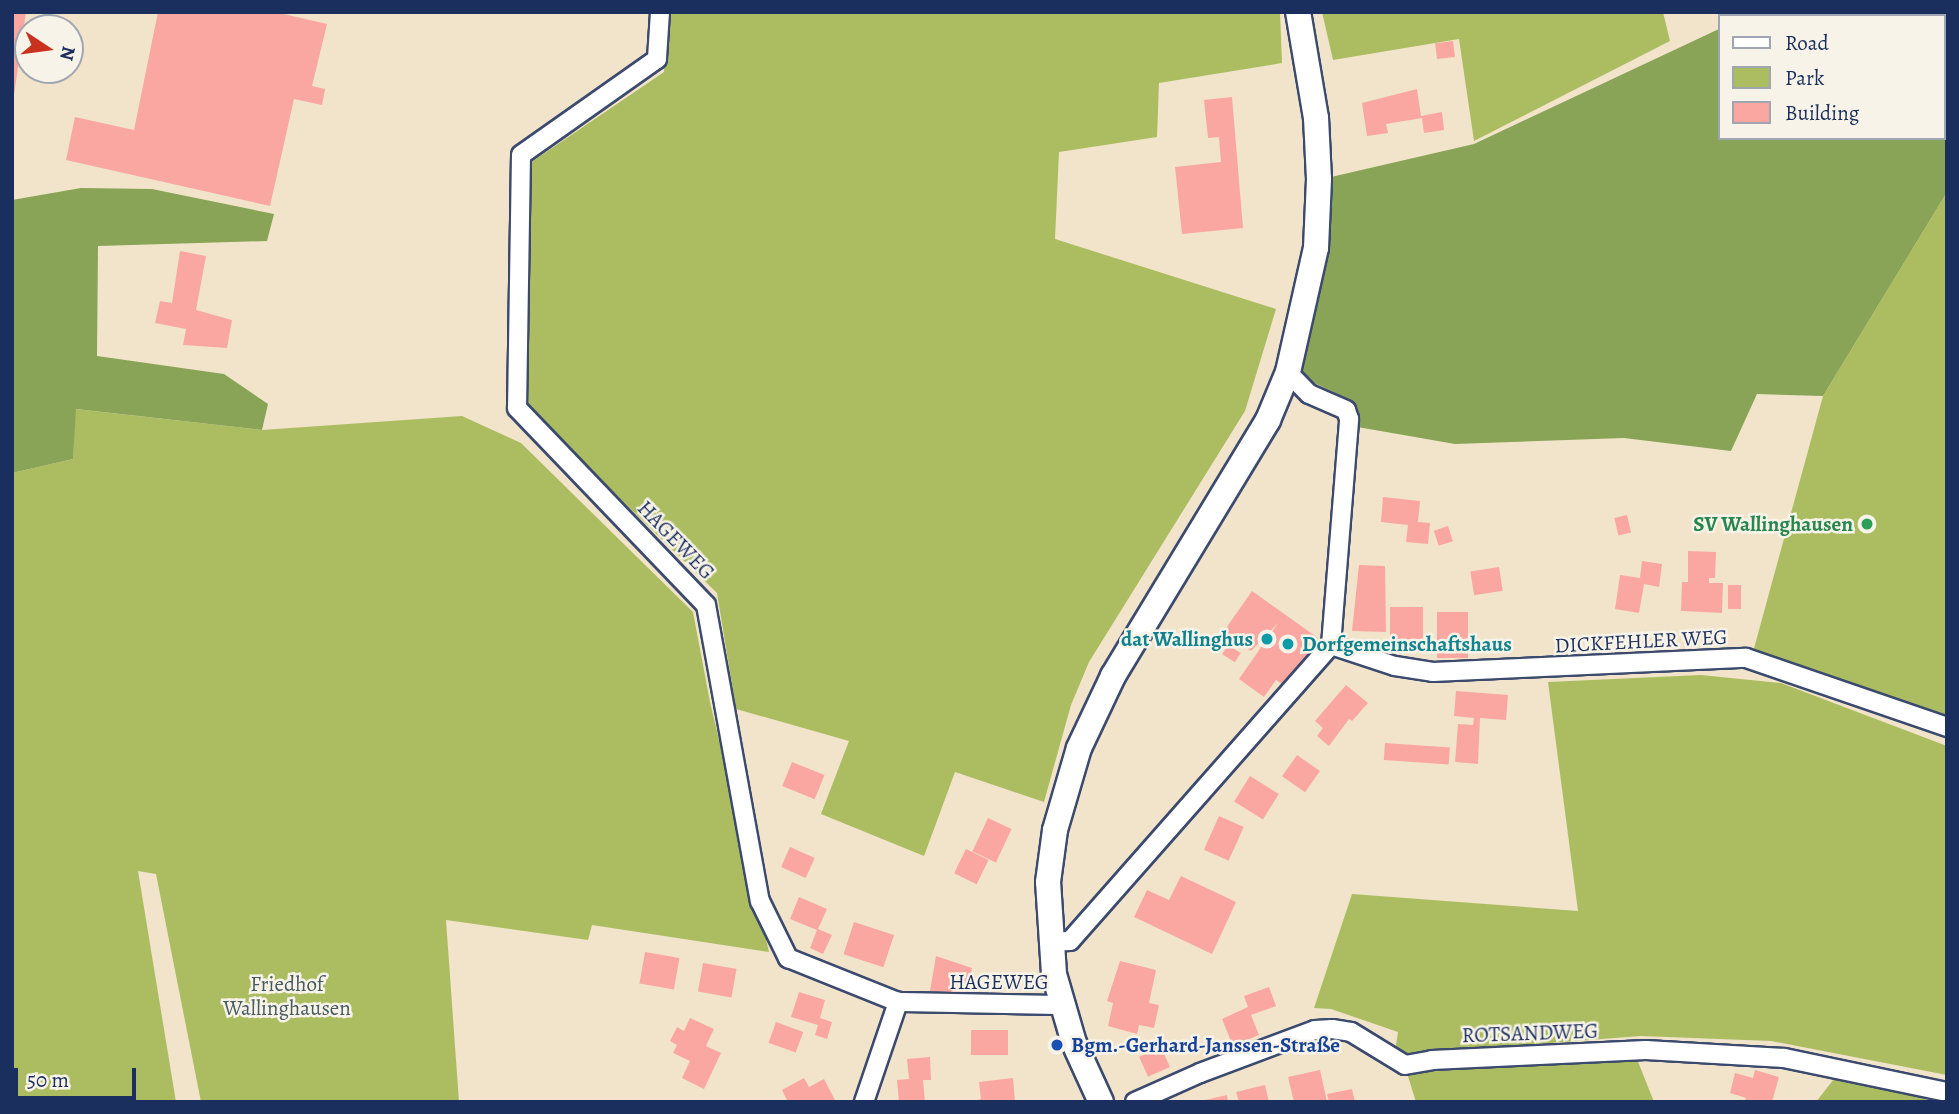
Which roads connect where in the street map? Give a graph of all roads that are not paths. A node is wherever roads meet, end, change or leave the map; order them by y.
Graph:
1 (660, 12) edge
2 (1298, 12) edge
3 (1288, 372) junction
4 (1331, 645) junction
5 (1947, 727) edge
6 (1049, 942) junction
7 (898, 1002) junction
8 (1061, 1005) junction
9 (1947, 1092) edge
10 (864, 1102) edge
11 (1101, 1102) edge
12 (1135, 1102) edge

1 - 7 street, HAGEWEG
2 - 3 street
3 - 4 street
3 - 6 street
4 - 5 street, DICKFEHLER WEG
4 - 6 street
6 - 8 street
7 - 8 street, HAGEWEG
7 - 10 street
8 - 11 street
9 - 12 street, ROTSANDWEG

